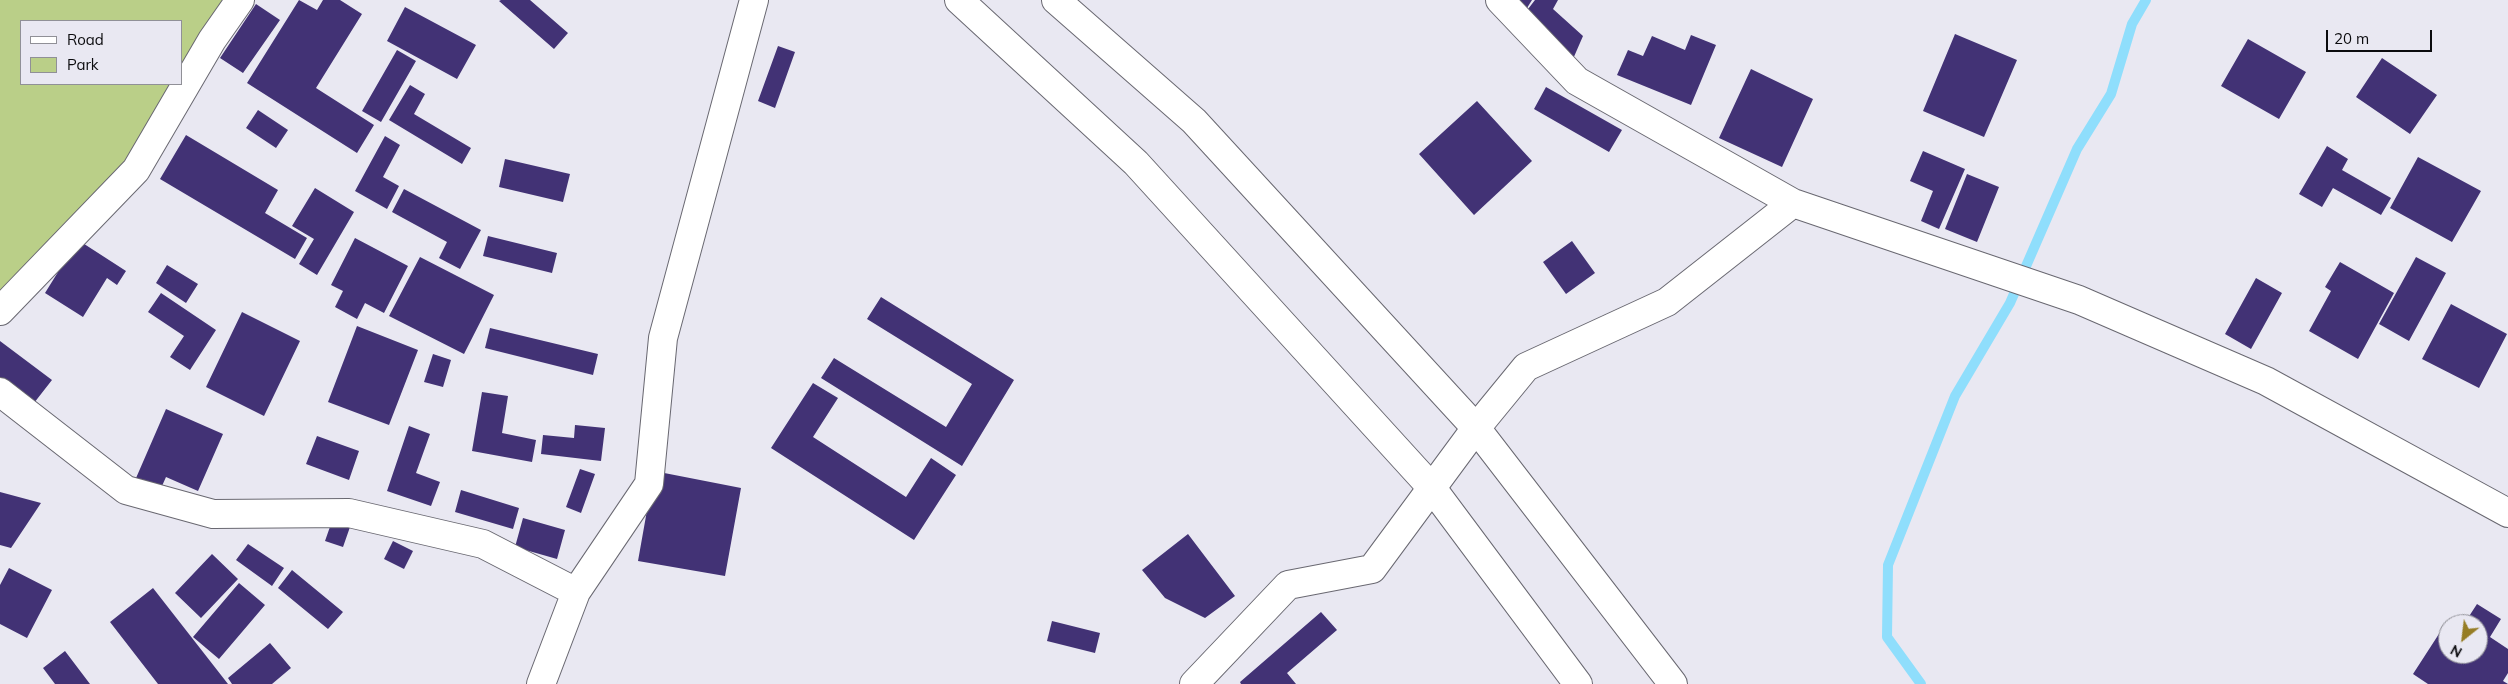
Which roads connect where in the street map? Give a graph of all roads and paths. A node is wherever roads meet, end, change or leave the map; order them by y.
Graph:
1 (240, 0) edge
2 (754, 0) edge
3 (959, 0) edge
4 (1056, 0) edge
5 (1500, 0) edge
6 (1793, 203) junction
7 (0, 311) edge
8 (0, 392) edge
9 (1476, 428) junction
10 (1432, 488) junction
11 (2508, 512) edge
12 (576, 592) junction
13 (542, 684) edge
14 (1194, 684) edge
15 (1578, 684) edge
16 (1674, 684) edge

1 - 7 street
2 - 12 street
3 - 10 street
4 - 9 street
5 - 6 street
6 - 9 street
6 - 11 street
8 - 12 street
9 - 10 street
9 - 16 street
10 - 14 street
10 - 15 street
12 - 13 street

